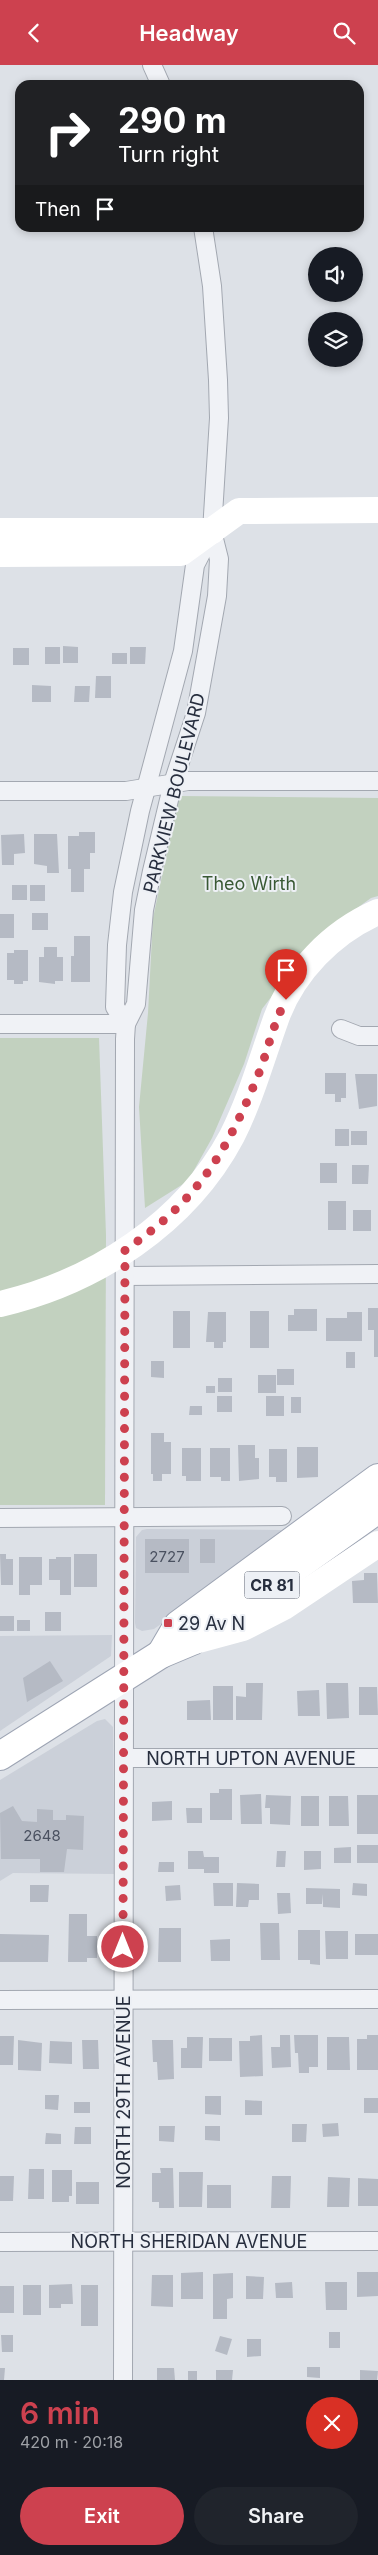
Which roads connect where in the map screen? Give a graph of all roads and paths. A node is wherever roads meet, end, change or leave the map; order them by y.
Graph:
1 (152, 65) edge
2 (159, 80) edge
3 (204, 232) edge
4 (378, 510) edge
5 (0, 531) edge
6 (212, 531) junction
7 (0, 554) edge
8 (378, 781) edge
9 (173, 783) junction
10 (147, 788) junction
11 (0, 791) edge
12 (378, 912) edge
13 (0, 1024) edge
14 (126, 1024) junction
15 (341, 1029) dead end
16 (378, 1037) edge
17 (125, 1250) junction
18 (378, 1274) edge
19 (125, 1276) junction
20 (0, 1304) edge
21 (378, 1478) edge
22 (378, 1509) edge
23 (282, 1516) dead end
24 (124, 1517) junction
25 (0, 1518) edge
26 (378, 1544) edge
27 (192, 1641) junction
28 (161, 1654) junction
29 (124, 1679) junction
30 (0, 1756) edge
31 (124, 1758) junction
32 (378, 1758) edge
33 (122, 1999) junction
34 (378, 1999) edge
35 (0, 2000) edge
36 (378, 2241) edge
37 (0, 2242) edge
38 (123, 2242) junction
39 (123, 2380) edge

1 - 2 street
3 - 6 street, PARKVIEW BOULEVARD
4 - 6 street
5 - 6 street
6 - 7 street
6 - 9 street, PARKVIEW BOULEVARD
6 - 10 street, PARKVIEW BOULEVARD
8 - 9 street
9 - 10 street
9 - 14 street, PARKVIEW BOULEVARD
10 - 11 street
10 - 14 street, PARKVIEW BOULEVARD
12 - 17 street
13 - 14 street
14 - 17 street, NORTH 29TH AVENUE
15 - 16 street
17 - 19 street, NORTH 29TH AVENUE
17 - 20 street
18 - 19 street
19 - 24 street, NORTH 29TH AVENUE
21 - 28 main road, CR 81
22 - 27 main road, CR 81
23 - 24 street
24 - 25 street
24 - 29 street, NORTH 29TH AVENUE
26 - 27 street
27 - 28 main road, CR 81
28 - 29 main road, CR 81
29 - 30 main road, CR 81
29 - 31 street, NORTH 29TH AVENUE
31 - 32 street, NORTH UPTON AVENUE
31 - 33 street, NORTH 29TH AVENUE
33 - 34 street
33 - 35 street
33 - 38 street, NORTH 29TH AVENUE
36 - 38 street, NORTH SHERIDAN AVENUE
37 - 38 street, NORTH SHERIDAN AVENUE
38 - 39 street, NORTH 29TH AVENUE

